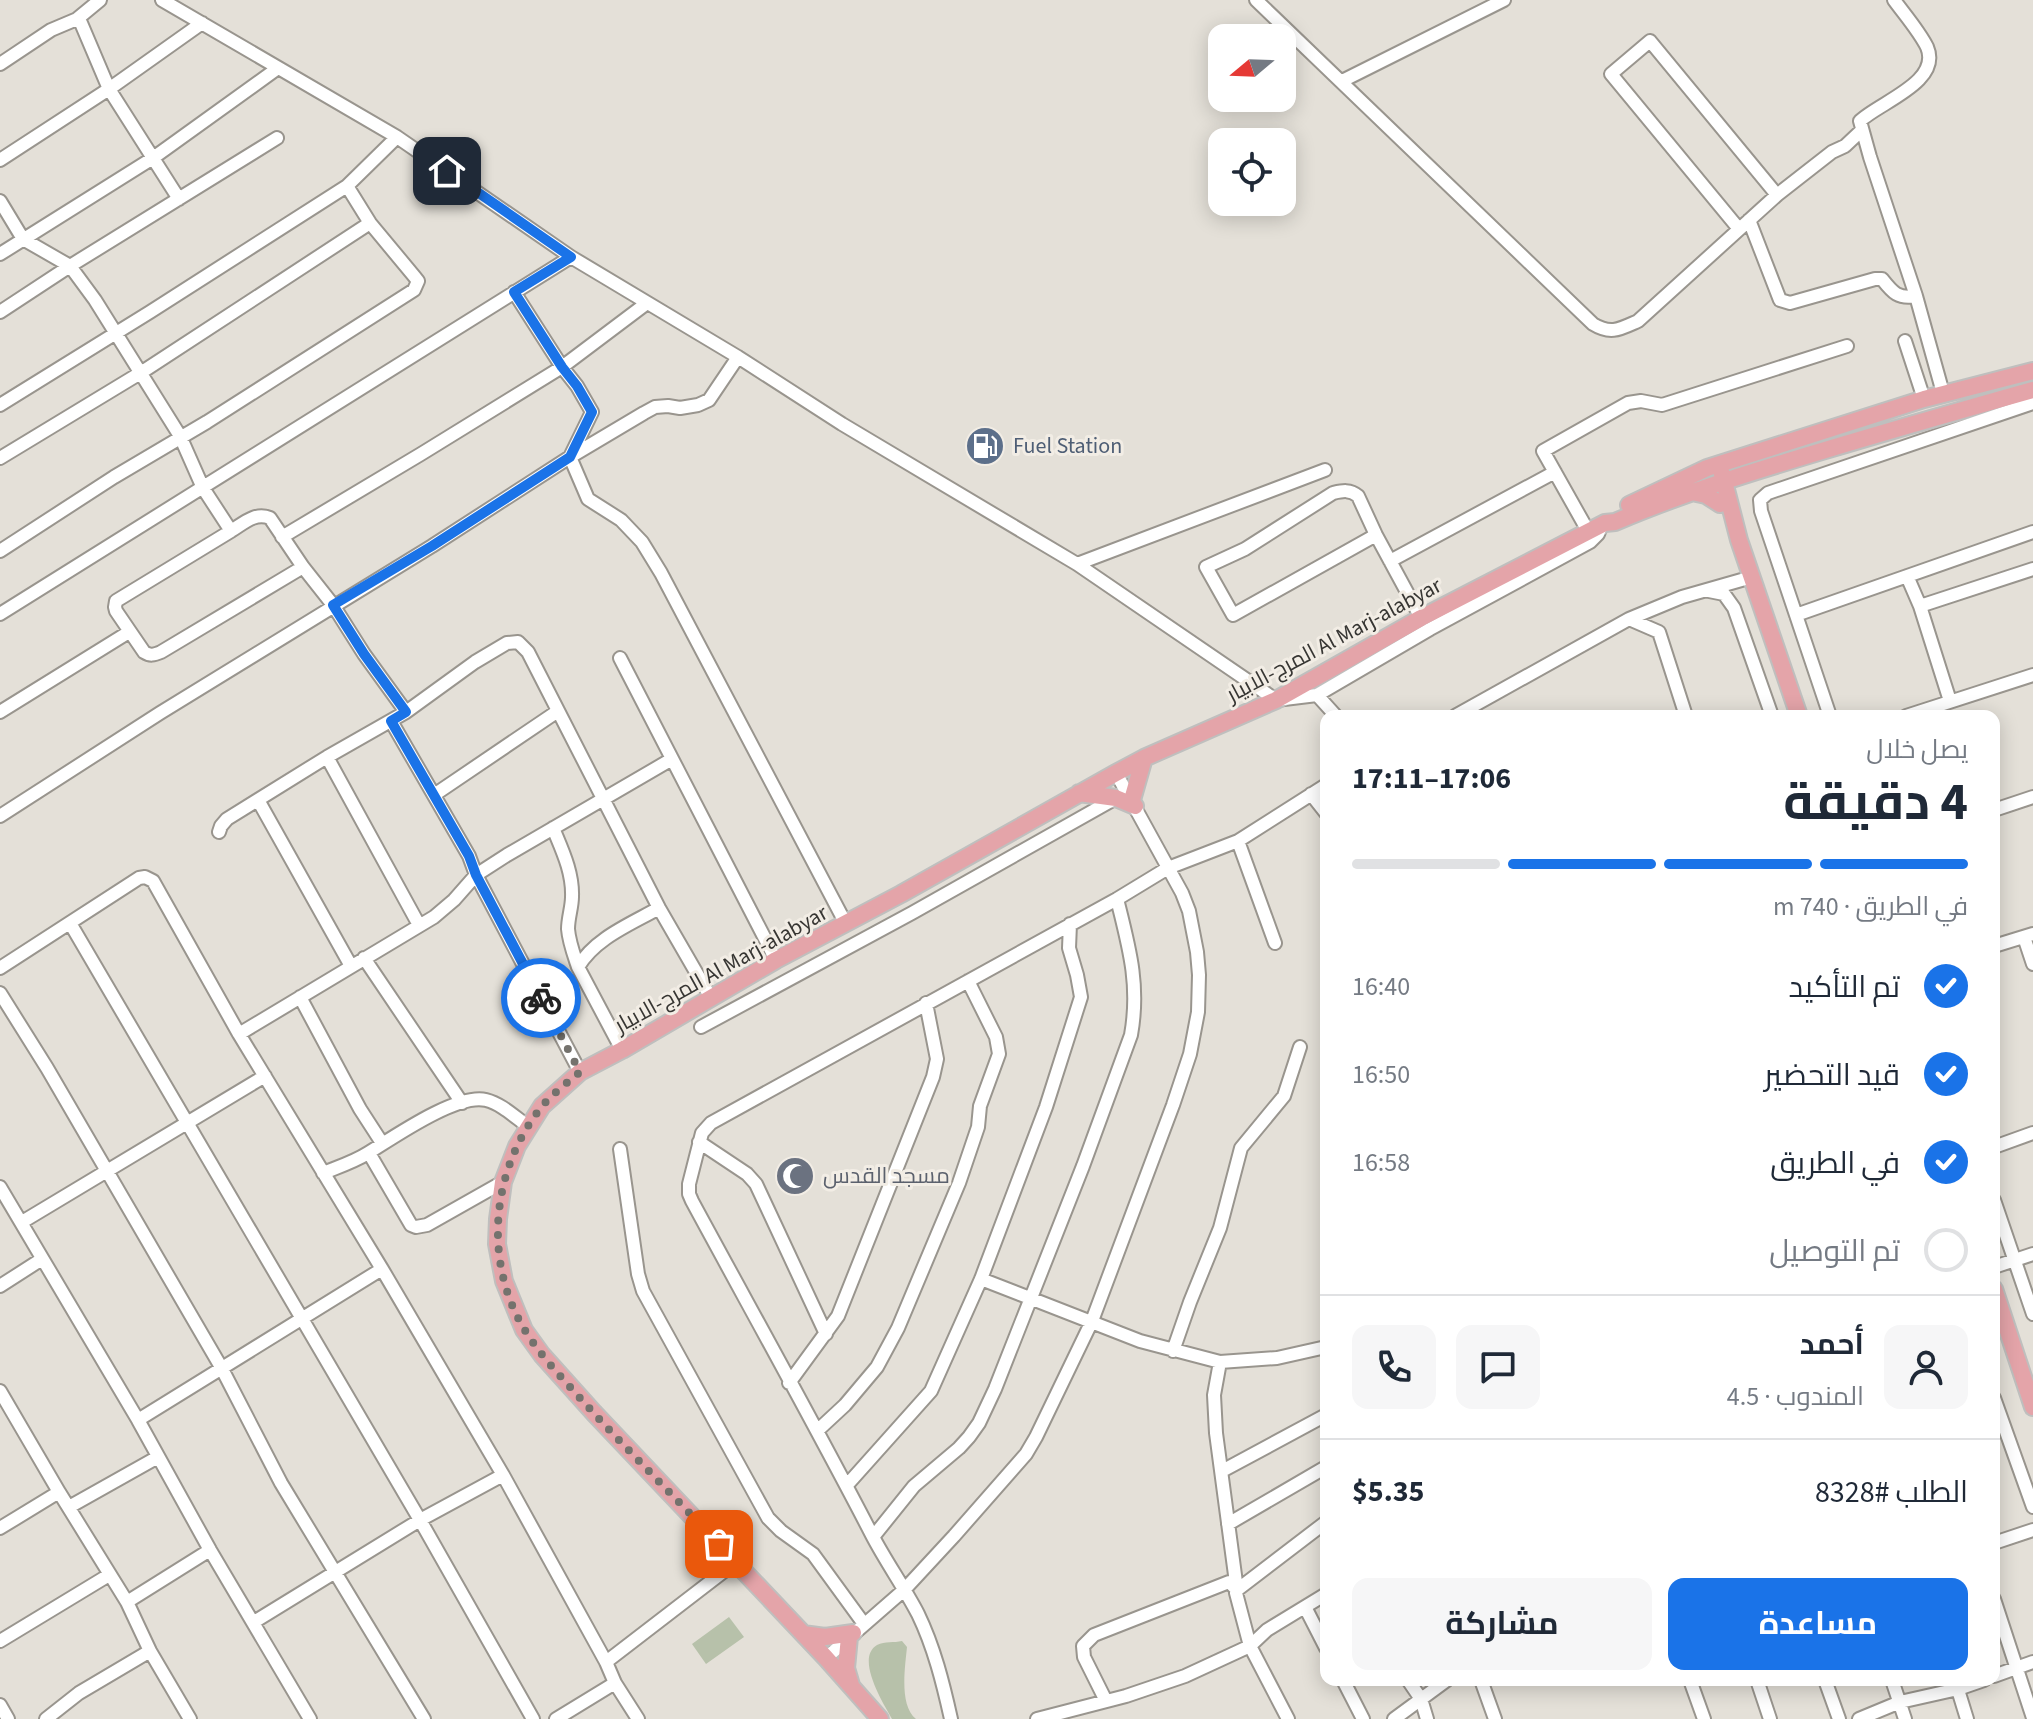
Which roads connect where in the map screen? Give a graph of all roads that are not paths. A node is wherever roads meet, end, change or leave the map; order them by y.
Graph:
1 (100, 0) edge
2 (162, 0) edge
3 (1256, 0) edge
4 (1504, 0) edge
5 (1894, 0) edge
6 (77, 19) junction
7 (202, 23) junction
8 (3, 59) edge
9 (278, 68) junction
10 (1342, 81) junction
11 (109, 89) junction
12 (1862, 130) junction
13 (397, 137) junction
14 (277, 138) dead end
15 (1845, 146) junction
16 (1870, 157) junction
17 (153, 158) junction
18 (0, 160) edge
19 (347, 186) junction
20 (1777, 195) junction
21 (179, 199) junction
22 (0, 201) edge
23 (370, 223) junction
24 (1744, 225) junction
25 (23, 239) junction
26 (0, 254) edge
27 (571, 257) junction
28 (70, 266) junction
29 (514, 292) junction
30 (1916, 296) junction
31 (647, 303) junction
32 (0, 312) edge
33 (115, 333) junction
34 (1905, 341) dead end
35 (1847, 346) dead end
36 (738, 357) junction
37 (562, 367) junction
38 (2033, 371) edge
39 (142, 372) junction
40 (2033, 390) edge
41 (1943, 393) junction
42 (1924, 399) junction
43 (2033, 403) edge
44 (0, 405) edge
45 (180, 436) junction
46 (570, 457) junction
47 (0, 458) edge
48 (1713, 466) junction
49 (1325, 470) dead end
50 (1555, 472) junction
51 (1747, 473) junction
52 (1718, 483) junction
53 (203, 488) junction
54 (1690, 492) junction
55 (1726, 506) junction
56 (1598, 526) junction
57 (231, 531) junction
58 (2033, 532) edge
59 (1376, 535) junction
60 (282, 537) junction
61 (0, 551) edge
62 (1390, 561) junction
63 (1077, 564) junction
64 (303, 567) junction
65 (2033, 569) edge
66 (1907, 576) junction
67 (1752, 577) junction
68 (1706, 591) junction
69 (1668, 603) junction
70 (333, 605) junction
71 (1920, 606) junction
72 (0, 614) edge
73 (1796, 615) junction
74 (1421, 618) junction
75 (1629, 619) junction
76 (129, 632) junction
77 (1659, 632) junction
78 (620, 658) dead end
79 (2033, 675) edge
80 (1317, 695) junction
81 (1276, 700) junction
82 (1950, 701) junction
83 (1331, 710) edge
84 (1466, 710) edge
85 (1684, 710) edge
86 (1770, 710) edge
87 (1797, 710) edge
88 (1828, 710) edge
89 (1924, 710) edge
90 (558, 711) junction
91 (0, 712) edge
92 (406, 712) junction
93 (391, 721) junction
94 (327, 757) junction
95 (1144, 758) junction
96 (672, 759) junction
97 (1116, 773) junction
98 (1320, 789) edge
99 (1079, 793) junction
100 (1311, 794) junction
101 (434, 795) junction
102 (2033, 797) edge
103 (604, 798) junction
104 (258, 800) junction
105 (1128, 802) junction
106 (1320, 805) edge
107 (2000, 808) edge
108 (0, 816) edge
109 (553, 828) junction
110 (219, 832) dead end
111 (1238, 841) junction
112 (1168, 868) junction
113 (476, 875) junction
114 (901, 894) junction
115 (1117, 899) junction
116 (659, 908) junction
117 (912, 913) junction
118 (70, 923) junction
119 (846, 924) junction
120 (1070, 924) junction
121 (419, 925) junction
122 (2029, 935) edge
123 (1275, 943) dead end
124 (2000, 944) edge
125 (364, 958) junction
126 (776, 960) junction
127 (2033, 964) edge
128 (351, 966) junction
129 (578, 967) junction
130 (0, 968) edge
131 (968, 981) junction
132 (0, 993) edge
133 (300, 997) junction
134 (711, 998) junction
135 (926, 1003) junction
136 (701, 1027) dead end
137 (239, 1034) junction
138 (1300, 1047) dead end
139 (622, 1050) junction
140 (580, 1072) junction
141 (265, 1076) junction
142 (462, 1103) junction
143 (188, 1123) junction
144 (529, 1127) junction
145 (2033, 1133) edge
146 (699, 1142) junction
147 (382, 1143) junction
148 (2000, 1145) edge
149 (620, 1149) dead end
150 (369, 1153) junction
151 (108, 1172) junction
152 (323, 1173) junction
153 (503, 1182) junction
154 (0, 1187) edge
155 (2000, 1217) edge
156 (22, 1222) junction
157 (2033, 1254) edge
158 (42, 1259) junction
159 (2015, 1260) junction
160 (2000, 1265) edge
161 (382, 1269) junction
162 (981, 1279) junction
163 (0, 1286) edge
164 (1030, 1298) junction
165 (2000, 1307) edge
166 (2033, 1314) edge
167 (302, 1317) junction
168 (1092, 1321) junction
169 (826, 1334) junction
170 (1320, 1348) edge
171 (1173, 1351) junction
172 (1220, 1362) junction
173 (221, 1367) junction
174 (789, 1383) junction
175 (0, 1391) edge
176 (2033, 1407) edge
177 (14, 1413) junction
178 (1320, 1418) edge
179 (2000, 1418) edge
180 (138, 1420) junction
181 (0, 1421) edge
182 (817, 1431) junction
183 (158, 1457) junction
184 (1320, 1470) edge
185 (1222, 1471) junction
186 (503, 1475) junction
187 (847, 1485) junction
188 (59, 1492) junction
189 (69, 1507) junction
190 (2033, 1507) edge
191 (420, 1520) junction
192 (1228, 1524) junction
193 (1320, 1527) edge
194 (0, 1528) edge
195 (2033, 1530) edge
196 (873, 1537) junction
197 (2000, 1541) edge
198 (210, 1550) junction
199 (736, 1562) junction
200 (336, 1571) junction
201 (109, 1575) junction
202 (904, 1590) junction
203 (1237, 1590) junction
204 (1320, 1598) edge
205 (127, 1602) junction
206 (1305, 1607) junction
207 (2000, 1617) edge
208 (254, 1622) junction
209 (855, 1631) junction
210 (803, 1634) junction
211 (1320, 1636) edge
212 (0, 1641) edge
213 (1250, 1646) junction
214 (150, 1651) junction
215 (826, 1658) junction
216 (606, 1662) junction
217 (2033, 1662) edge
218 (2017, 1668) junction
219 (2000, 1674) edge
220 (615, 1683) junction
221 (1346, 1686) edge
222 (1412, 1686) edge
223 (1439, 1686) edge
224 (1483, 1686) edge
225 (1692, 1686) edge
226 (1759, 1686) edge
227 (1827, 1686) edge
228 (1894, 1686) edge
229 (1953, 1686) edge
230 (1956, 1686) edge
231 (852, 1687) junction
232 (1421, 1699) junction
233 (1106, 1701) junction
234 (1900, 1702) junction
235 (0, 1705) edge
236 (2033, 1718) edge
237 (8, 1719) edge
238 (46, 1719) edge
239 (190, 1719) edge
240 (310, 1719) edge
241 (424, 1719) edge
242 (533, 1719) edge
243 (556, 1719) edge
244 (638, 1719) edge
245 (880, 1719) edge
246 (951, 1719) edge
247 (1037, 1719) edge
248 (1288, 1719) edge
249 (1363, 1719) edge
250 (1394, 1719) edge
251 (1427, 1719) edge
252 (1495, 1719) edge
253 (1704, 1719) edge
254 (1770, 1719) edge
255 (1839, 1719) edge
256 (1859, 1719) edge
257 (1905, 1719) edge
258 (1967, 1719) edge

1 - 6 street
2 - 7 street
3 - 10 street
4 - 10 street
5 - 12 street
6 - 8 street
6 - 11 street
7 - 9 street
7 - 11 street
9 - 13 street
9 - 17 street
10 - 24 street
11 - 17 street
11 - 18 street
12 - 15 street
12 - 16 street
13 - 19 street
13 - 27 street
14 - 21 street
15 - 16 street
15 - 20 street
16 - 30 street
17 - 21 street
17 - 25 street
19 - 23 street
19 - 33 street
20 - 24 street
20 - 24 street
21 - 28 street
22 - 25 street
23 - 39 street
23 - 45 street
24 - 30 street
25 - 26 street
25 - 28 street
27 - 29 street
27 - 31 street
28 - 32 street
28 - 33 street
29 - 37 street
29 - 53 street
30 - 41 street
31 - 36 street
31 - 37 street
33 - 39 street
33 - 44 street
34 - 42 street
35 - 50 street
36 - 46 street
36 - 63 street
37 - 46 street
37 - 60 street
38 - 41 main road, المرج-الابيار Al Marj-alabyar
39 - 45 street
39 - 47 street
40 - 51 main road, المرج-الابيار Al Marj-alabyar
41 - 42 main road, المرج-الابيار Al Marj-alabyar
42 - 48 main road, المرج-الابيار Al Marj-alabyar
43 - 73 street
45 - 53 street
45 - 61 street
46 - 70 street
46 - 119 street
48 - 52 main road
48 - 56 main road, المرج-الابيار Al Marj-alabyar
49 - 63 street
50 - 56 street
50 - 62 street
51 - 52 main road, المرج-الابيار Al Marj-alabyar
51 - 55 main road
52 - 54 main road, المرج-الابيار Al Marj-alabyar
52 - 55 main road
53 - 57 street
53 - 72 street
54 - 55 main road
54 - 56 main road, المرج-الابيار Al Marj-alabyar
55 - 67 main road
56 - 74 main road, المرج-الابيار Al Marj-alabyar
56 - 80 street
57 - 60 street
57 - 76 street
58 - 66 street
59 - 59 street
59 - 62 street
60 - 64 street
62 - 74 street
63 - 81 street
64 - 70 street
64 - 76 street
65 - 71 street
66 - 71 street
66 - 73 street
67 - 68 street
67 - 87 main road
68 - 69 street
68 - 86 street
69 - 75 street
69 - 77 street
70 - 92 street
70 - 108 street
71 - 82 street
73 - 88 street
74 - 81 main road, المرج-الابيار Al Marj-alabyar
75 - 77 street
75 - 84 street
76 - 91 street
77 - 85 street
78 - 96 street
79 - 82 street
80 - 81 street
80 - 83 street
81 - 95 main road, المرج-الابيار Al Marj-alabyar
82 - 89 street
90 - 92 street
90 - 101 street
90 - 103 street
92 - 93 street
93 - 94 street
93 - 101 street
94 - 104 street
94 - 121 street
95 - 97 main road, المرج-الابيار Al Marj-alabyar
95 - 105 main road
96 - 103 street
96 - 126 street
97 - 99 main road, المرج-الابيار Al Marj-alabyar
97 - 105 street
98 - 100 street
99 - 105 main road
99 - 114 main road, المرج-الابيار Al Marj-alabyar
100 - 106 street
100 - 111 street
101 - 113 street
102 - 107 street
103 - 109 street
103 - 116 street
104 - 110 street
104 - 128 street
105 - 112 street
105 - 117 street
109 - 113 street
109 - 129 street
111 - 112 street
111 - 123 street
112 - 115 street
112 - 168 street
113 - 121 street
113 - 140 street
114 - 117 street
114 - 119 main road, المرج-الابيار Al Marj-alabyar
115 - 120 street
115 - 164 street
116 - 129 street
116 - 134 street
117 - 136 street
118 - 130 street
118 - 137 street
118 - 143 street
119 - 126 main road, المرج-الابيار Al Marj-alabyar
120 - 131 street
120 - 162 street
121 - 125 street
122 - 124 street
122 - 127 street
125 - 128 street
125 - 142 street
126 - 134 main road, المرج-الابيار Al Marj-alabyar
128 - 133 street
129 - 139 street
131 - 135 street
131 - 182 street
132 - 151 street
133 - 137 street
133 - 147 street
134 - 139 main road, المرج-الابيار Al Marj-alabyar
135 - 146 street
135 - 169 street
137 - 141 street
138 - 171 street
139 - 140 main road, المرج-الابيار Al Marj-alabyar
140 - 144 main road, المرج-الابيار Al Marj-alabyar
141 - 143 street
141 - 152 street
142 - 144 street
142 - 147 street
143 - 151 street
143 - 167 street
144 - 153 main road, المرج-الابيار Al Marj-alabyar
145 - 148 street
146 - 169 street
146 - 174 street
147 - 150 street
149 - 209 street
150 - 152 street
150 - 153 street
151 - 156 street
151 - 173 street
152 - 161 street
153 - 199 main road, المرج-الابيار Al Marj-alabyar
154 - 156 street
155 - 159 street
156 - 158 street
157 - 159 street
158 - 163 street
158 - 180 street
159 - 160 street
159 - 166 street
161 - 167 street
161 - 186 street
162 - 164 street
162 - 187 street
164 - 168 street
164 - 196 street
165 - 176 main road
167 - 173 street
167 - 191 street
168 - 171 street
168 - 202 street
169 - 174 street
170 - 172 street
171 - 172 street
172 - 185 street
173 - 180 street
173 - 200 street
174 - 182 street
175 - 177 street
177 - 181 street
177 - 188 street
178 - 185 street
179 - 190 street
180 - 183 street
182 - 187 street
183 - 189 street
183 - 198 street
184 - 192 street
185 - 192 street
186 - 191 street
186 - 216 street
187 - 196 street
188 - 189 street
188 - 194 street
189 - 201 street
191 - 200 street
191 - 242 street
192 - 203 street
193 - 203 street
195 - 197 street
196 - 202 street
198 - 205 street
198 - 208 street
199 - 210 main road, المرج-الابيار Al Marj-alabyar
199 - 216 street
200 - 208 street
200 - 241 street
201 - 205 street
201 - 212 street
202 - 209 street
202 - 246 street
203 - 213 street
203 - 233 street
204 - 206 street
205 - 214 street
206 - 211 street
206 - 213 street
207 - 218 street
208 - 240 street
209 - 210 main road
209 - 215 street
209 - 231 main road
210 - 215 main road, المرج-الابيار Al Marj-alabyar
213 - 233 street
213 - 248 street
214 - 238 street
214 - 239 street
215 - 231 main road, المرج-الابيار Al Marj-alabyar
216 - 220 street
217 - 218 street
218 - 219 street
218 - 236 street
220 - 243 street
220 - 244 street
221 - 249 street
222 - 232 street
223 - 232 street
224 - 252 street
225 - 253 street
226 - 254 street
227 - 255 street
228 - 234 street
229 - 234 street
230 - 258 street
231 - 245 main road, المرج-الابيار Al Marj-alabyar
232 - 250 street
232 - 251 street
233 - 247 street
234 - 256 street
234 - 257 street
235 - 237 street

